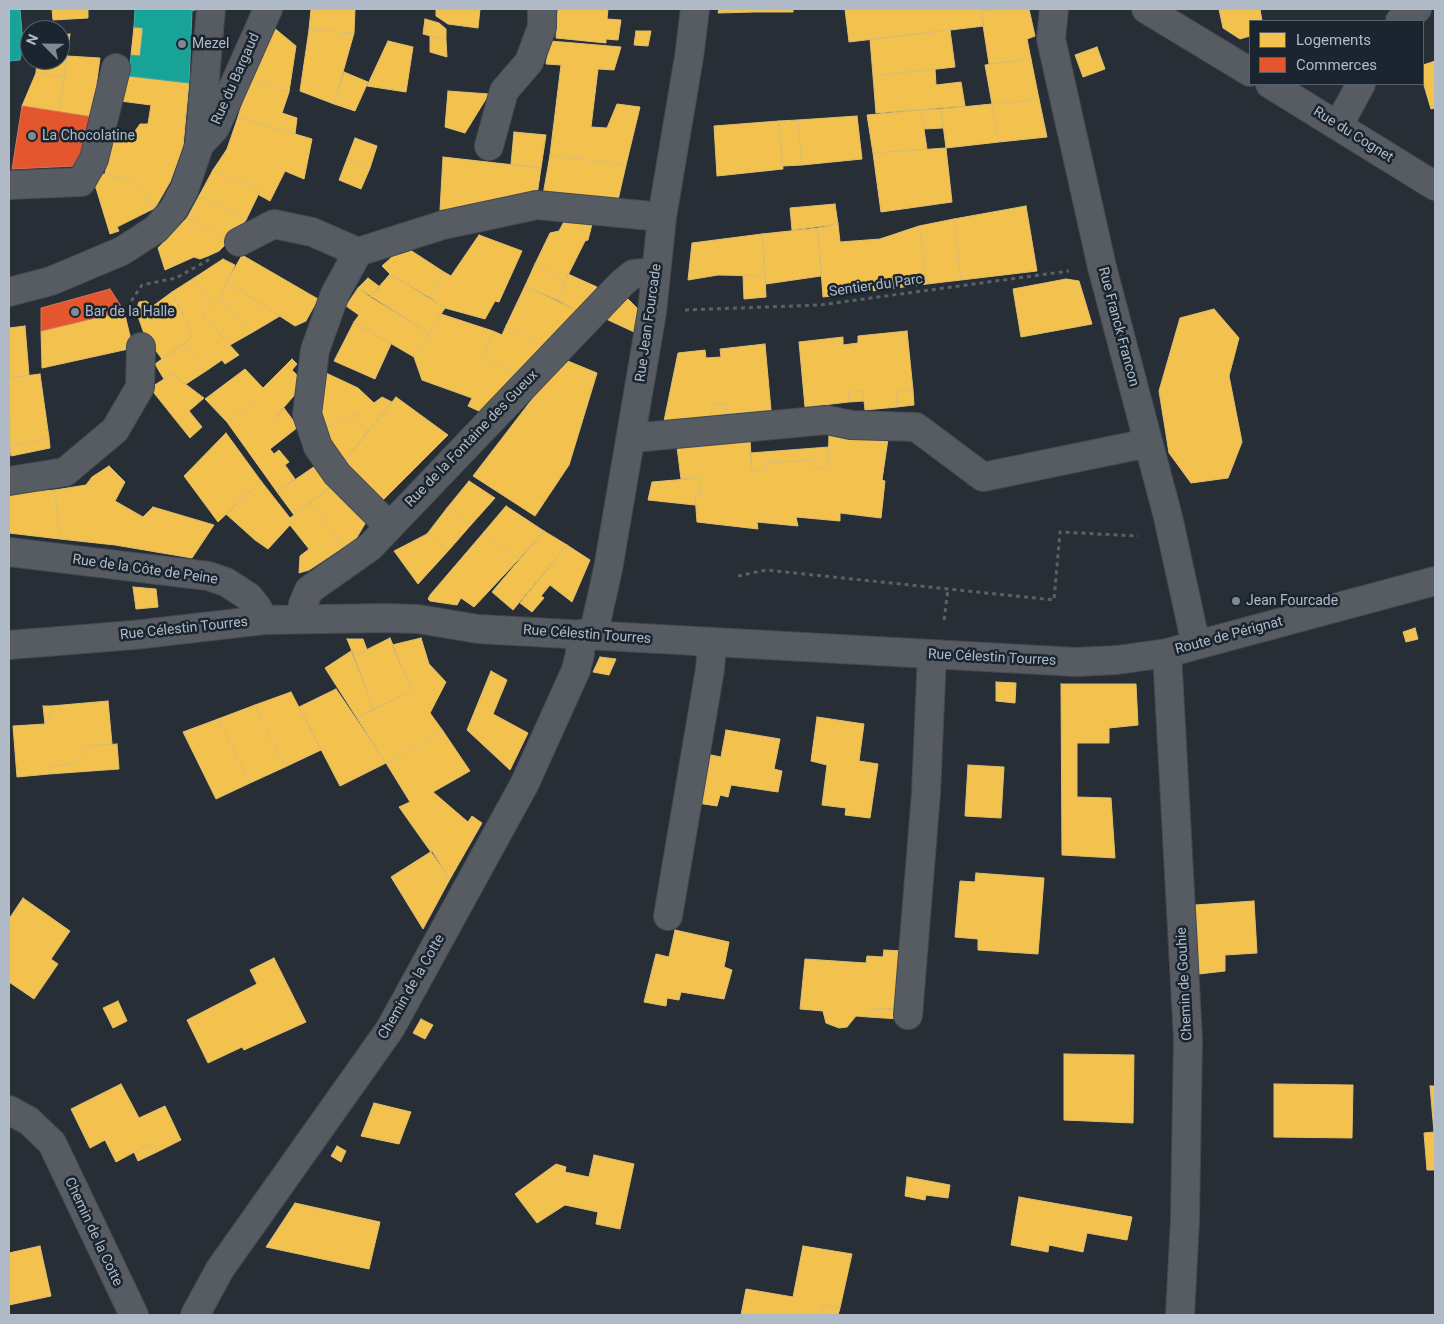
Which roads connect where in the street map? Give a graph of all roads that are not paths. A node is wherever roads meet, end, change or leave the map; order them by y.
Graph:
1 (211, 9) edge
2 (268, 9) edge
3 (542, 9) edge
4 (695, 9) edge
5 (1054, 9) edge
6 (1146, 9) edge
7 (1417, 9) edge
8 (1401, 20) edge
9 (116, 68) dead end
10 (1249, 71) edge
11 (1272, 85) edge
12 (1360, 85) edge
13 (1338, 126) junction
14 (199, 146) junction
15 (489, 146) dead end
16 (9, 185) edge
17 (1435, 186) edge
18 (662, 217) junction
19 (239, 242) road end
20 (358, 252) junction
21 (656, 272) junction
22 (9, 292) edge
23 (142, 347) dead end
24 (632, 438) junction
25 (1148, 443) junction
26 (9, 481) edge
27 (389, 526) junction
28 (9, 552) edge
29 (1435, 581) edge
30 (302, 619) junction
31 (264, 620) junction
32 (586, 635) junction
33 (712, 643) junction
34 (9, 645) edge
35 (1196, 645) junction
36 (1167, 652) junction
37 (932, 656) junction
38 (668, 916) dead end
39 (908, 1015) dead end
40 (9, 1110) edge
41 (134, 1315) edge
42 (196, 1315) edge
43 (1180, 1315) edge

1 - 14 street
2 - 14 street, Rue du Bargaud
3 - 15 street
4 - 18 street, Rue Jean Fourcade
5 - 25 street, Rue Franck Francon
6 - 10 street
7 - 8 street
9 - 16 street
11 - 13 street, Rue du Cognet
12 - 13 street
13 - 17 street, Rue du Cognet
14 - 22 street
18 - 20 street
18 - 21 street, Rue Jean Fourcade
19 - 20 street
20 - 27 street
21 - 24 street, Rue Jean Fourcade
21 - 27 street, Rue de la Fontaine des Gueux
23 - 26 street
24 - 25 street
24 - 32 street, Rue Jean Fourcade
25 - 35 street, Rue Franck Francon
27 - 30 street, Rue de la Fontaine des Gueux
28 - 31 street, Rue de la Côte de Peine
29 - 35 street, Route de Pérignat
30 - 31 street, Rue Célestin Tourres
30 - 32 street, Rue Célestin Tourres
31 - 34 street, Rue Célestin Tourres
32 - 33 street, Rue Célestin Tourres
32 - 42 street, Chemin de la Cotte
33 - 37 street, Rue Célestin Tourres
33 - 38 street
35 - 36 street, Route de Pérignat
36 - 37 street, Rue Célestin Tourres
36 - 43 street, Chemin de Gouhie
37 - 39 street
40 - 41 street, Chemin de la Cotte

